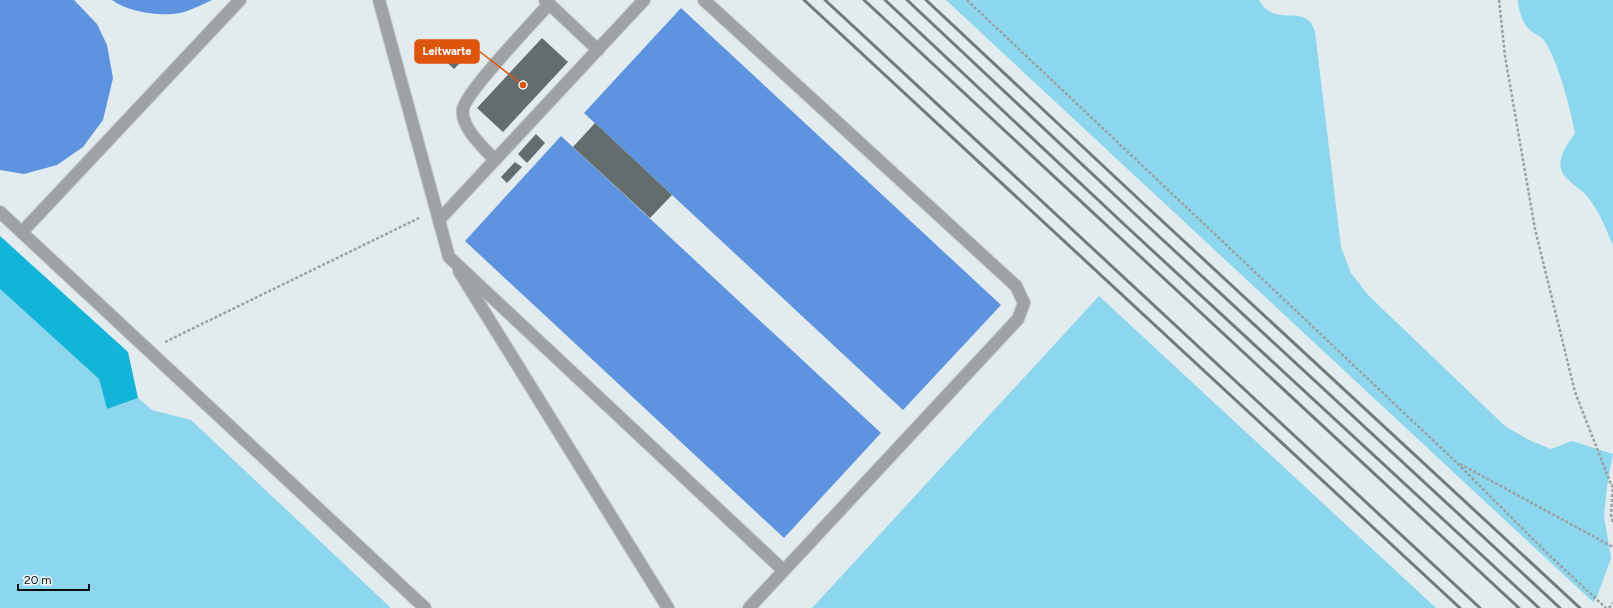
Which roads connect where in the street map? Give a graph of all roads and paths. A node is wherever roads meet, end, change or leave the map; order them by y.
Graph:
1 (240, 0) edge
2 (379, 0) edge
3 (644, 0) edge
4 (704, 0) edge
5 (967, 0) edge
6 (1499, 0) edge
7 (547, 2) edge
8 (598, 50) junction
9 (495, 160) junction
10 (0, 212) edge
11 (437, 215) junction
12 (22, 232) junction
13 (449, 257) junction
14 (148, 350) junction
15 (1456, 462) junction
16 (1613, 485) edge
17 (1613, 523) edge
18 (1613, 547) edge
19 (784, 570) junction
20 (1613, 603) edge
21 (425, 608) edge
22 (668, 608) edge
23 (749, 608) edge
24 (1606, 608) edge
25 (1609, 608) edge

1 - 12 lane
2 - 11 lane
3 - 8 lane
4 - 19 lane
5 - 15 path
6 - 16 path
7 - 8 lane
7 - 9 lane
8 - 9 lane
9 - 11 lane
10 - 12 lane
11 - 13 lane
11 - 14 path
12 - 14 lane
13 - 19 lane
13 - 22 lane
14 - 21 lane
15 - 18 path
15 - 24 path
16 - 17 path
19 - 23 lane
20 - 25 path

